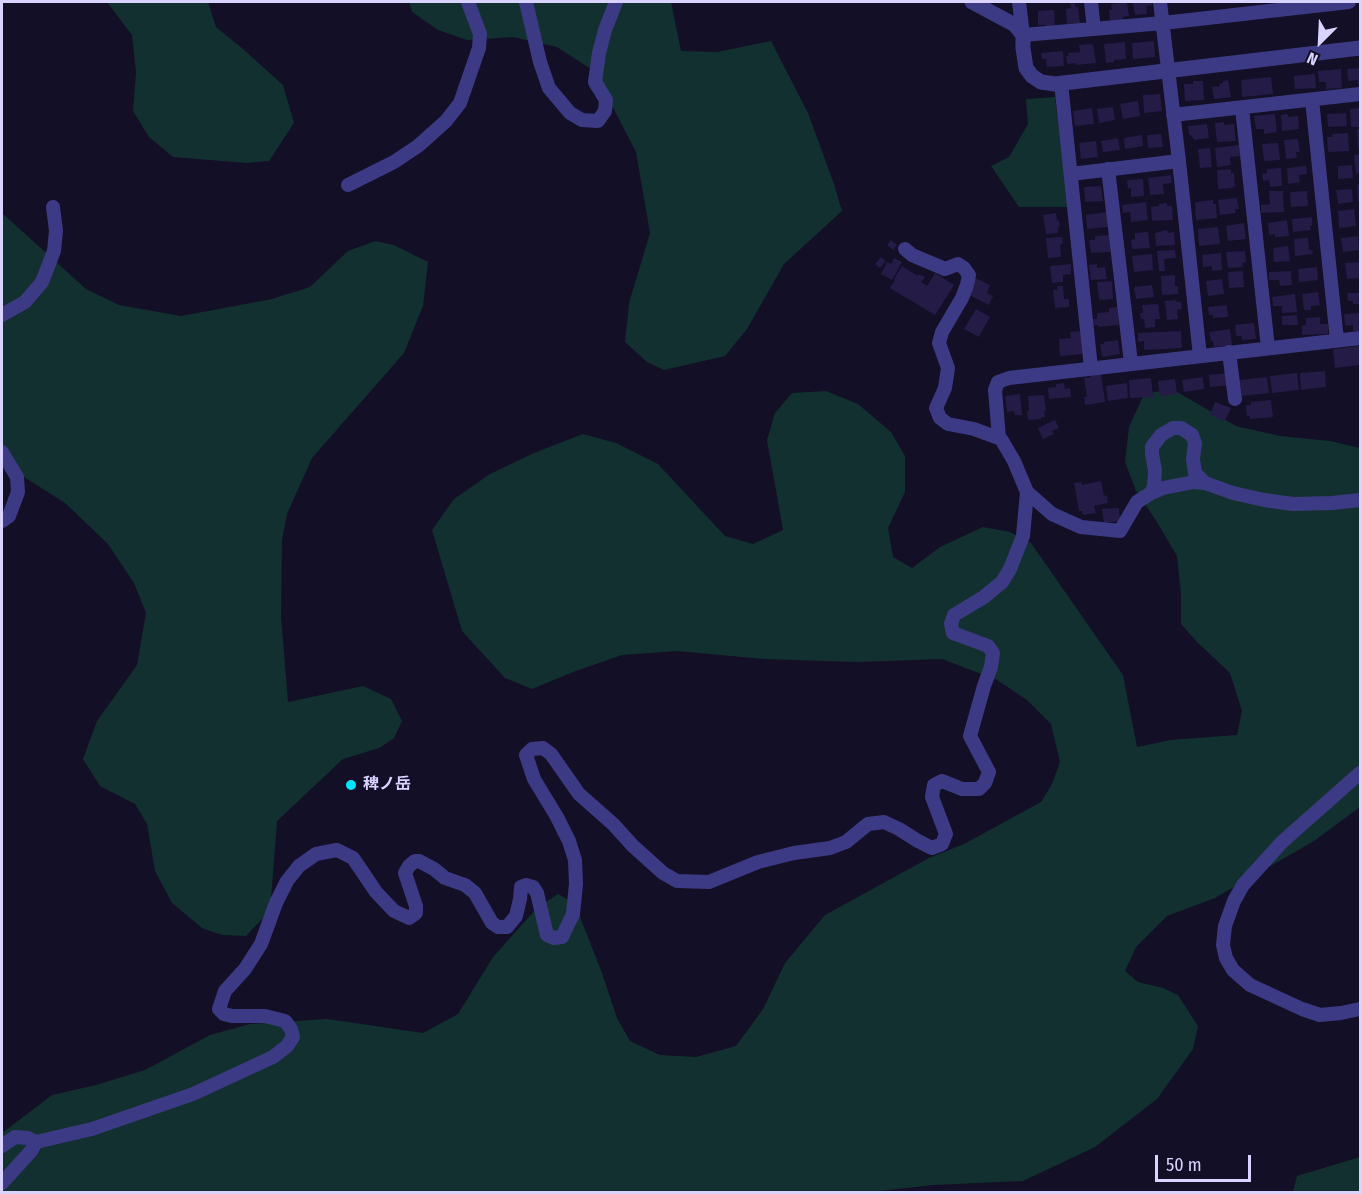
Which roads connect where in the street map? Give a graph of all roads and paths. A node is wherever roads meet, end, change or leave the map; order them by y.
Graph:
1 (468, 2) edge
2 (526, 2) edge
3 (616, 2) edge
4 (972, 2) edge
5 (1019, 2) edge
6 (1091, 2) edge
7 (1160, 2) edge
8 (1349, 2) edge
9 (1302, 4) edge
10 (1233, 8) edge
11 (1163, 23) junction
12 (1094, 29) junction
13 (1023, 35) junction
14 (1360, 48) edge
15 (1168, 70) junction
16 (1061, 83) junction
17 (1360, 94) edge
18 (1312, 100) junction
19 (1242, 108) junction
20 (1173, 116) junction
21 (1179, 161) junction
22 (1108, 169) junction
23 (1071, 174) junction
24 (348, 185) dead end
25 (53, 207) dead end
26 (905, 249) dead end
27 (2, 315) edge
28 (1360, 338) edge
29 (1337, 340) junction
30 (1268, 348) junction
31 (1229, 352) junction
32 (1200, 356) junction
33 (1131, 363) junction
34 (1091, 368) junction
35 (1235, 399) dead end
36 (999, 438) junction
37 (2, 452) edge
38 (1205, 483) junction
39 (1027, 492) junction
40 (1151, 493) junction
41 (1360, 500) edge
42 (2, 521) edge
43 (1360, 773) edge
44 (1360, 1009) edge
45 (36, 1142) junction
46 (2, 1146) edge
47 (2, 1183) edge

1 - 24 street
2 - 3 street
4 - 13 street
5 - 13 street
6 - 12 street
7 - 11 street
8 - 9 street
9 - 10 street
10 - 11 street
11 - 12 street
11 - 15 street
12 - 13 street
13 - 16 street
14 - 15 street
15 - 16 street
15 - 20 street
16 - 23 street
17 - 18 street
18 - 19 street
18 - 29 street
19 - 20 street
19 - 30 street
20 - 21 street
21 - 22 street
21 - 32 street
22 - 23 street
22 - 33 street
23 - 34 street
25 - 27 street
26 - 36 street
28 - 29 street
29 - 30 street
30 - 31 street
31 - 32 street
31 - 35 street
32 - 33 street
33 - 34 street
34 - 36 street
36 - 39 street
37 - 42 street
38 - 40 street
38 - 40 street
38 - 41 street
39 - 40 street
39 - 45 street
43 - 44 street
45 - 46 street
45 - 47 street

